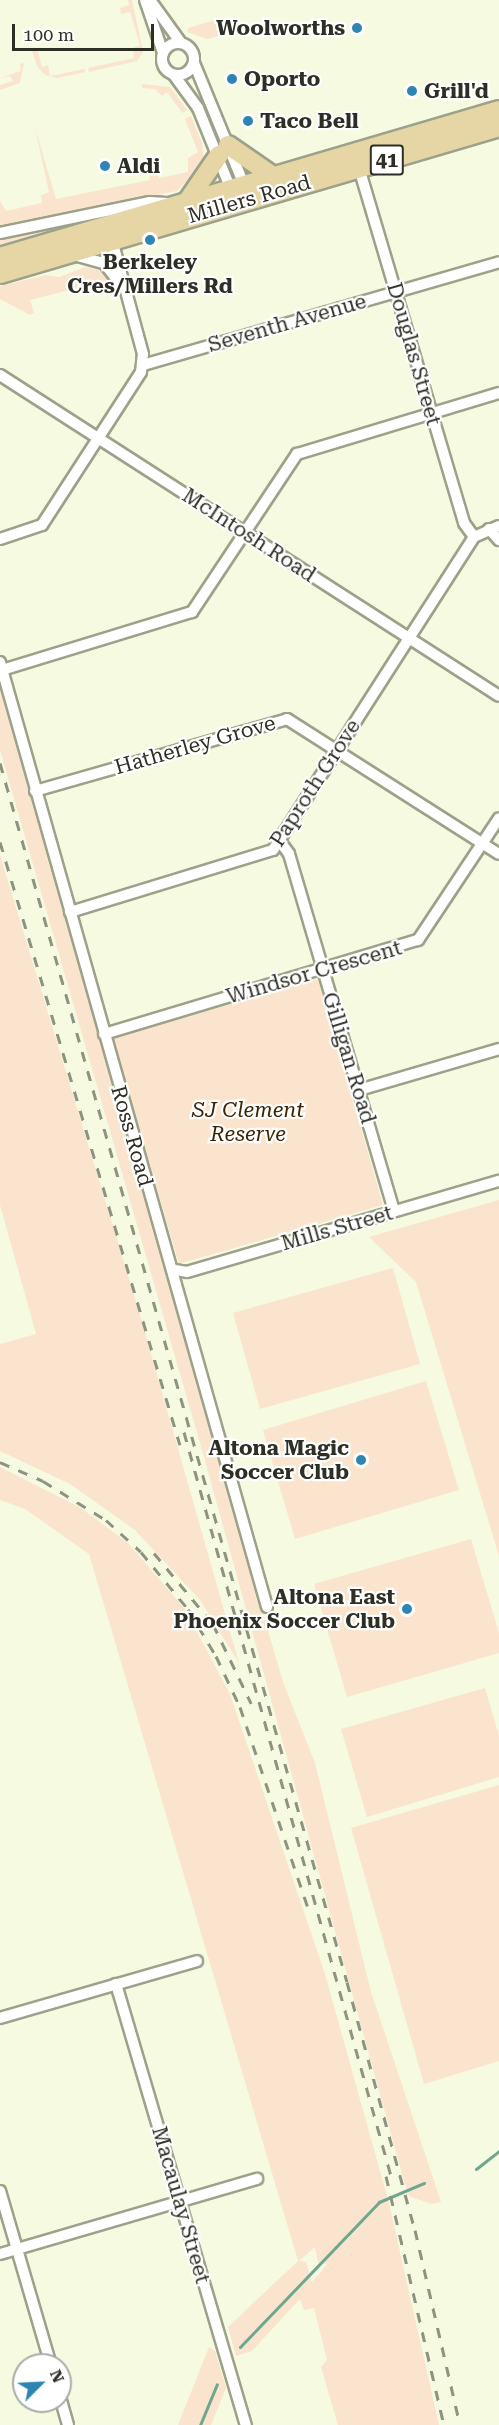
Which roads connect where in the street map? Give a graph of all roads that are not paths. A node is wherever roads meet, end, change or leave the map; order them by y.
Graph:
1 (147, 0) edge
2 (181, 43) junction
3 (163, 53) junction
4 (194, 63) junction
5 (174, 75) junction
6 (499, 110) edge
7 (499, 128) edge
8 (224, 150) junction
9 (359, 168) junction
10 (273, 176) junction
11 (240, 193) junction
12 (182, 202) junction
13 (0, 233) edge
14 (83, 233) junction
15 (110, 240) junction
16 (68, 254) junction
17 (0, 257) edge
18 (499, 262) edge
19 (0, 274) edge
20 (395, 292) junction
21 (125, 296) junction
22 (143, 365) junction
23 (0, 375) edge
24 (499, 393) edge
25 (431, 413) junction
26 (98, 438) junction
27 (494, 527) edge
28 (244, 532) junction
29 (474, 537) junction
30 (0, 539) edge
31 (499, 540) edge
32 (409, 638) junction
33 (1, 666) edge
34 (499, 696) edge
35 (337, 750) junction
36 (35, 791) junction
37 (499, 819) edge
38 (279, 840) junction
39 (483, 843) junction
40 (499, 854) edge
41 (70, 912) junction
42 (323, 969) junction
43 (104, 1034) junction
44 (499, 1049) edge
45 (359, 1090) junction
46 (499, 1180) edge
47 (394, 1211) junction
48 (175, 1270) junction
49 (267, 1607) dead end
50 (197, 1961) dead end
51 (116, 1984) junction
52 (0, 2018) edge
53 (257, 2179) dead end
54 (0, 2191) edge
55 (179, 2201) junction
56 (17, 2249) junction
57 (0, 2254) edge
58 (47, 2353) edge
59 (246, 2425) edge

1 - 2 street
1 - 3 street
2 - 3 street
2 - 4 street
3 - 5 street
4 - 5 street
4 - 8 street
5 - 8 street
6 - 10 main road, Millers Road / 41
7 - 9 main road, Millers Road / 41
8 - 10 main road
8 - 11 street
8 - 12 main road
9 - 11 main road, Millers Road / 41
9 - 20 street, Douglas Street
10 - 11 main road, Millers Road / 41
11 - 12 main road, Millers Road / 41
11 - 15 main road, Millers Road / 41
12 - 13 street, Millers Road
12 - 14 main road, Millers Road / 41
14 - 15 street
14 - 17 main road, Millers Road / 41
15 - 16 main road, Millers Road / 41
15 - 21 street
16 - 19 main road, Millers Road / 41
16 - 21 street
18 - 20 street, Seventh Avenue
20 - 22 street, Seventh Avenue
20 - 25 street, Douglas Street
21 - 22 street
22 - 26 street
23 - 26 street, McIntosh Road
24 - 25 street
25 - 28 street
25 - 29 street, Douglas Street
26 - 28 street, McIntosh Road
26 - 30 street
27 - 29 street
27 - 31 street
28 - 32 street, McIntosh Road
28 - 33 street
29 - 32 street, Paproth Grove
32 - 34 street, McIntosh Road
32 - 35 street, Paproth Grove
33 - 36 street, Ross Road
35 - 36 street, Hatherley Grove
35 - 38 street, Paproth Grove
35 - 39 street, Hatherley Grove
36 - 41 street, Ross Road
37 - 39 street, Windsor Crescent
38 - 41 street, Paproth Grove
38 - 42 street, Gilligan Road
39 - 40 street, Hatherley Grove
39 - 42 street, Windsor Crescent
41 - 43 street, Ross Road
42 - 43 street, Windsor Crescent
42 - 45 street, Gilligan Road
43 - 48 street, Ross Road
44 - 45 street
45 - 47 street, Gilligan Road
46 - 47 street, Mills Street
47 - 48 street, Mills Street
48 - 49 street, Ross Road
50 - 51 street
51 - 52 street
51 - 55 street, Macaulay Street
53 - 55 street
54 - 56 street
55 - 56 street
55 - 59 street, Macaulay Street
56 - 57 street
56 - 58 street

